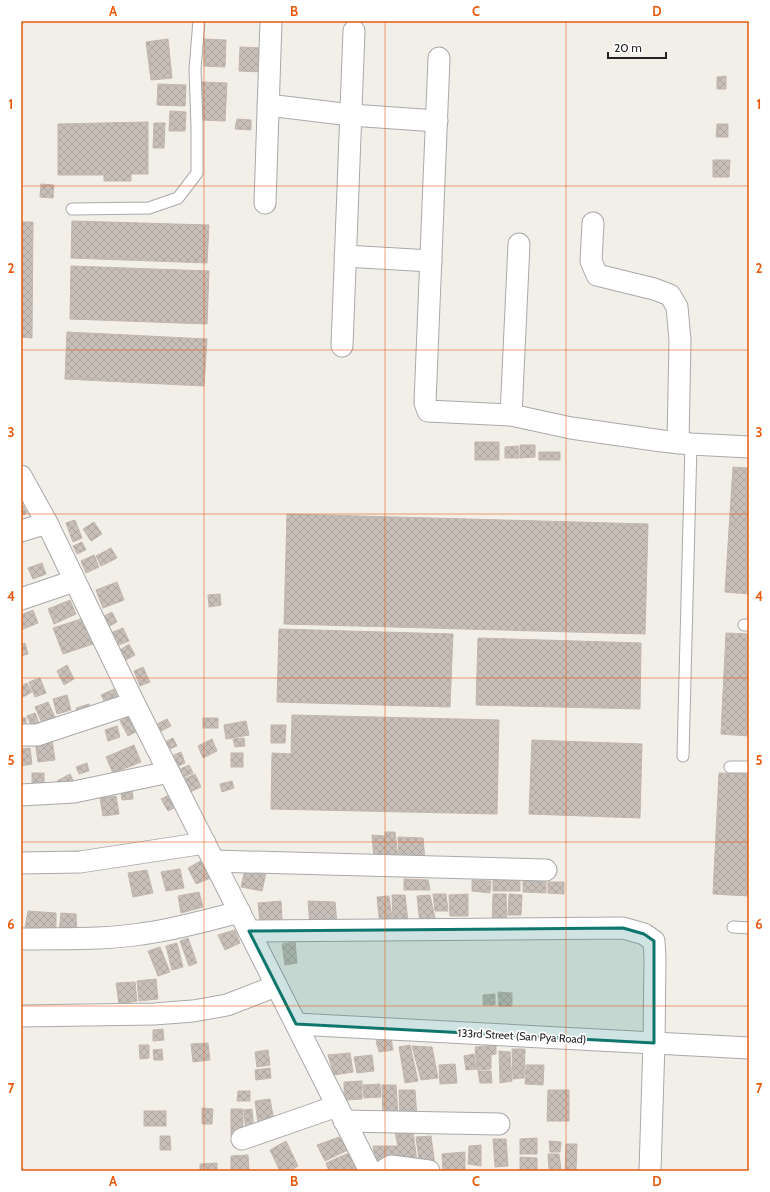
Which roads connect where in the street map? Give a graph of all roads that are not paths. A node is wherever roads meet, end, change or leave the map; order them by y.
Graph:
1 (198, 21) edge
2 (271, 21) edge
3 (354, 31) dead end
4 (439, 58) dead end
5 (268, 105) junction
6 (351, 115) junction
7 (437, 121) junction
8 (265, 203) dead end
9 (72, 209) dead end
10 (593, 223) dead end
11 (519, 244) dead end
12 (346, 256) junction
13 (431, 262) junction
14 (342, 346) dead end
15 (511, 415) junction
16 (685, 443) junction
17 (749, 447) edge
18 (21, 476) edge
19 (47, 523) junction
20 (21, 532) edge
21 (74, 581) junction
22 (21, 599) edge
23 (134, 703) junction
24 (21, 735) edge
25 (683, 756) dead end
26 (730, 767) dead end
27 (749, 767) edge
28 (169, 772) junction
29 (21, 795) edge
30 (210, 852) junction
31 (21, 864) edge
32 (546, 870) dead end
33 (240, 912) junction
34 (733, 927) dead end
35 (749, 928) edge
36 (249, 931) junction
37 (21, 939) edge
38 (276, 986) junction
39 (21, 1016) edge
40 (296, 1024) junction
41 (654, 1043) junction
42 (749, 1048) edge
43 (341, 1114) junction
44 (500, 1124) dead end
45 (242, 1139) dead end
46 (370, 1171) edge
47 (383, 1171) edge
48 (429, 1171) edge
49 (650, 1171) edge

1 - 9 lane
2 - 5 street
3 - 6 street
4 - 7 street
5 - 6 street
5 - 8 street
6 - 7 street
6 - 12 street
7 - 13 street
10 - 16 street
11 - 15 street
12 - 13 street
12 - 14 street
13 - 15 street
15 - 16 street
16 - 17 street
16 - 25 lane
18 - 19 street
19 - 20 street
19 - 21 street
21 - 22 street
21 - 23 street
23 - 24 street
23 - 28 street
26 - 27 lane
28 - 29 street
28 - 30 street
30 - 31 street
30 - 32 street
30 - 33 street
33 - 36 street
33 - 37 street
34 - 35 lane
36 - 38 street
36 - 41 street
38 - 39 street
38 - 40 street
40 - 41 street, 133rd Street (San Pya Road)
40 - 43 street
41 - 42 street, 133rd Street (San Pya Road)
41 - 49 street
43 - 44 street
43 - 45 street
43 - 46 street
47 - 48 street

